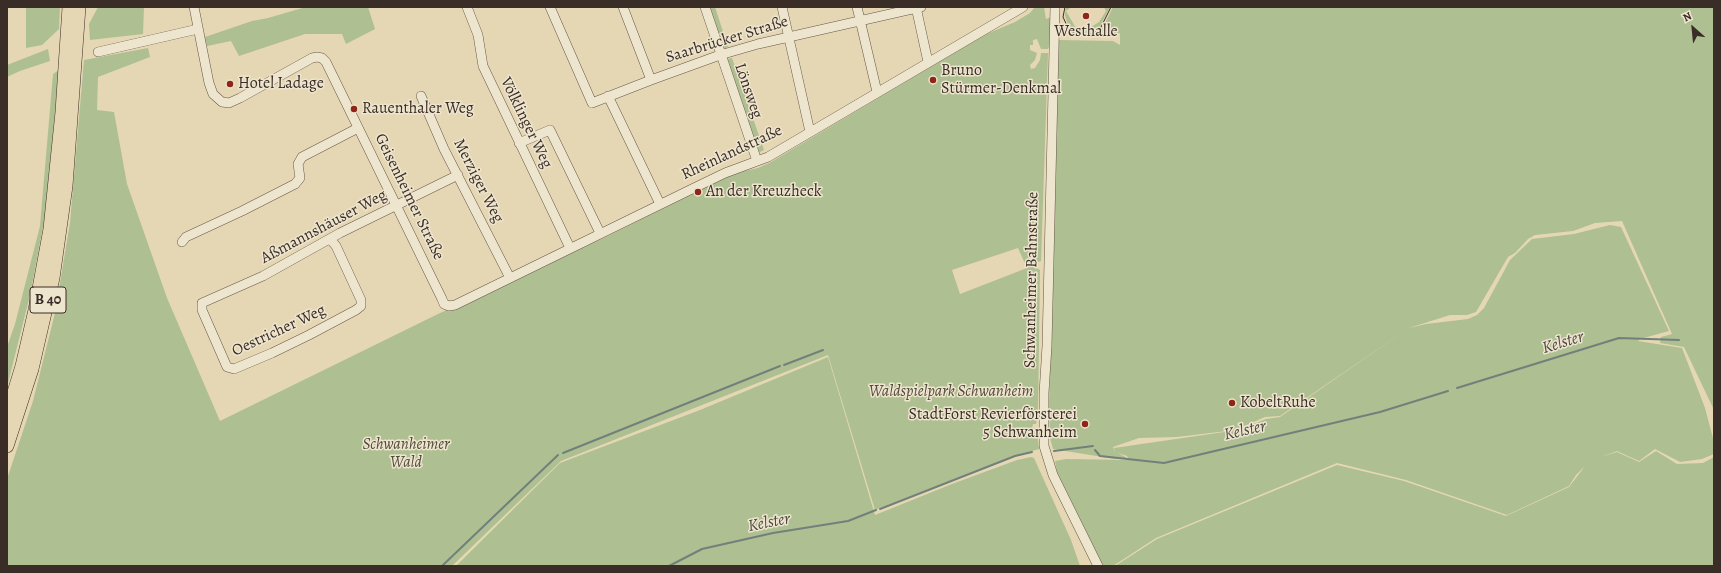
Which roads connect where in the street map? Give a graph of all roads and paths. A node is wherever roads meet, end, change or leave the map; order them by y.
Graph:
1 (69, 7) edge
2 (80, 7) edge
3 (194, 7) edge
4 (467, 7) edge
5 (550, 7) edge
6 (624, 7) edge
7 (704, 7) edge
8 (782, 7) edge
9 (857, 7) edge
10 (918, 7) edge
11 (1023, 7) edge
12 (1054, 7) edge
13 (860, 20) junction
14 (198, 29) junction
15 (788, 37) junction
16 (98, 52) dead end
17 (720, 55) junction
18 (928, 62) junction
19 (651, 80) junction
20 (877, 92) junction
21 (421, 96) dead end
22 (608, 96) junction
23 (358, 128) junction
24 (810, 132) junction
25 (519, 143) junction
26 (757, 162) junction
27 (458, 175) junction
28 (660, 204) junction
29 (396, 205) junction
30 (600, 233) junction
31 (330, 239) junction
32 (182, 242) dead end
33 (570, 248) junction
34 (510, 278) junction
35 (202, 303) joint
36 (444, 304) joint
37 (7, 415) edge
38 (7, 446) edge
39 (1098, 566) edge

1 - 37 highway, B 40
2 - 38 highway, B 40
3 - 14 street, Geisenheimer Straße
4 - 25 street, Völklinger Weg
5 - 22 street, Saarbrücker Straße
6 - 19 street
7 - 17 street, Lönsweg
8 - 15 street
9 - 13 street
10 - 13 street, Saarbrücker Straße
10 - 18 street
11 - 18 street, Rheinlandstraße
12 - 39 street, Schwanheimer Bahnstraße
13 - 15 street, Saarbrücker Straße
13 - 20 street
14 - 16 street
14 - 23 street, Geisenheimer Straße
15 - 17 street, Saarbrücker Straße
15 - 24 street
17 - 19 street, Saarbrücker Straße
17 - 26 street, Lönsweg
18 - 20 street, Rheinlandstraße
19 - 22 street, Saarbrücker Straße
20 - 24 street, Rheinlandstraße
21 - 27 street, Merziger Weg
22 - 28 street
23 - 29 street, Geisenheimer Straße
23 - 32 street
24 - 26 street, Rheinlandstraße
25 - 30 street
25 - 33 street, Völklinger Weg
26 - 28 street, Rheinlandstraße
27 - 29 street, Aßmannshäuser Weg
27 - 34 street, Merziger Weg
28 - 30 street, Rheinlandstraße
29 - 31 street, Aßmannshäuser Weg
29 - 36 street, Geisenheimer Straße
30 - 33 street, Rheinlandstraße
31 - 35 street, Aßmannshäuser Weg
31 - 35 street, Oestricher Weg
33 - 34 street, Rheinlandstraße
34 - 36 street, Rheinlandstraße

